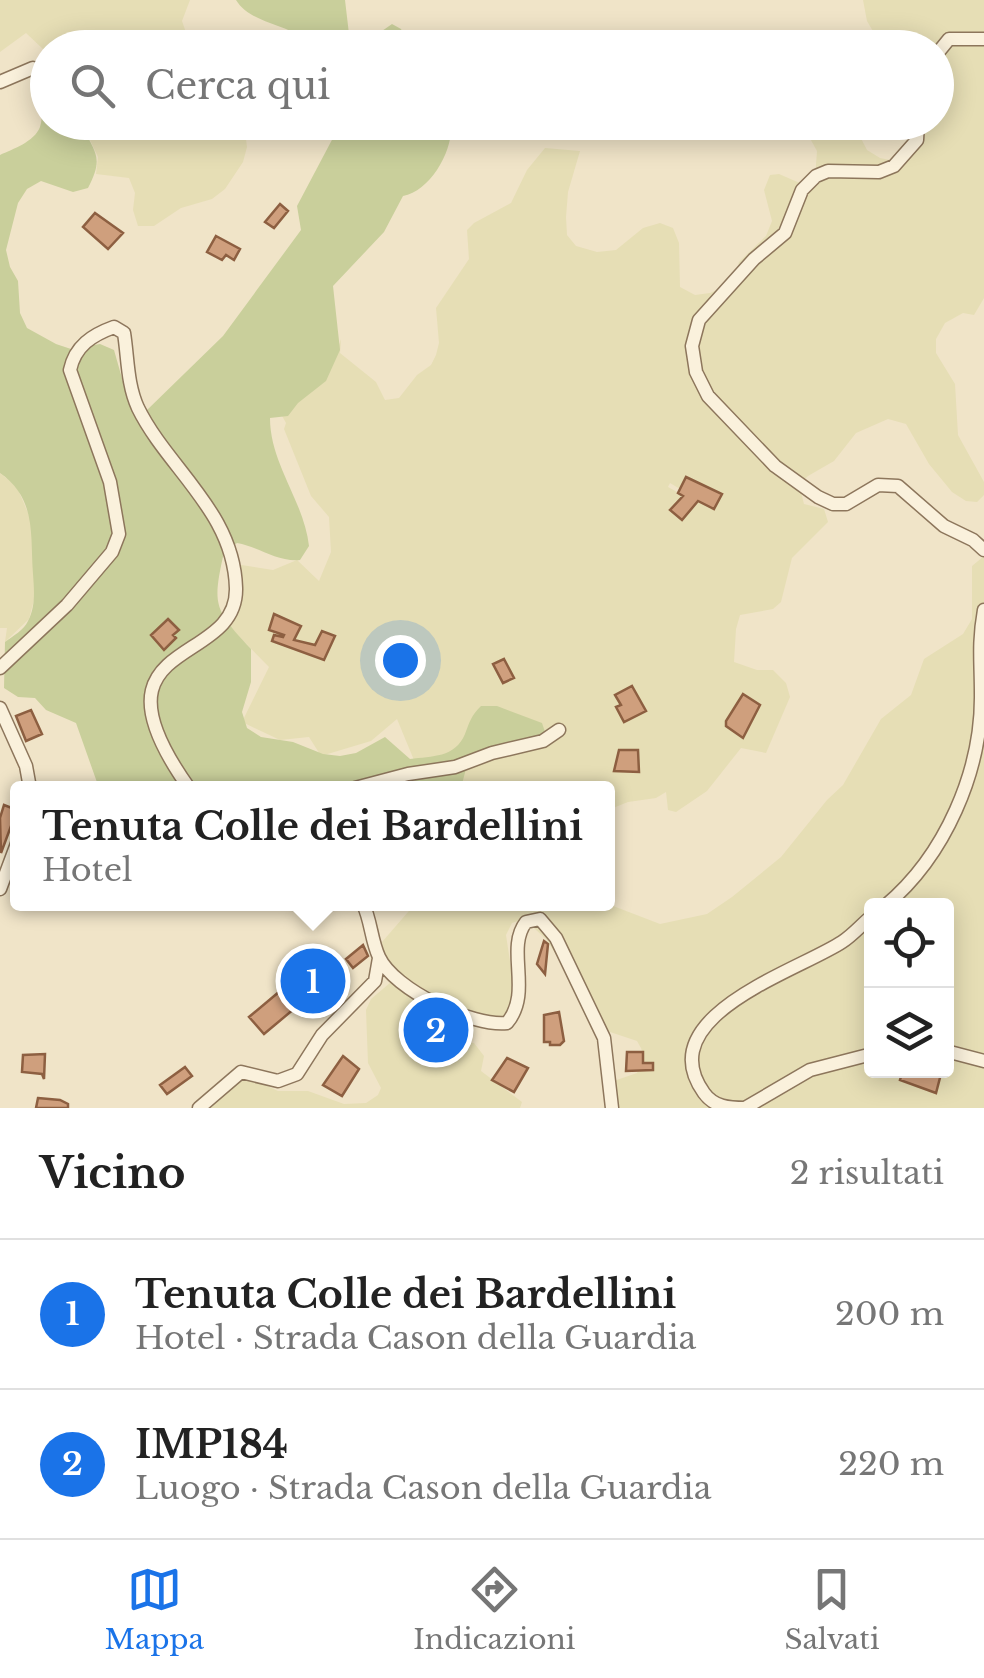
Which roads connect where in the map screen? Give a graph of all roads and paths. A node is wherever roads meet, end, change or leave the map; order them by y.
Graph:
1 (954, 39) edge
2 (984, 39) edge
3 (30, 69) edge
4 (0, 82) edge
5 (917, 140) edge
6 (984, 550) edge
7 (984, 610) edge
8 (0, 668) edge
9 (0, 708) edge
10 (558, 730) dead end
11 (29, 781) edge
12 (184, 781) edge
13 (382, 781) edge
14 (10, 862) edge
15 (0, 889) edge
16 (894, 898) edge
17 (357, 911) edge
18 (366, 911) edge
19 (864, 923) edge
20 (372, 930) junction
21 (379, 958) junction
22 (954, 1053) edge
23 (864, 1056) edge
24 (984, 1062) edge
25 (199, 1108) edge
26 (612, 1108) edge
27 (745, 1108) edge

1 - 2 street
3 - 4 street
5 - 6 street
7 - 16 street
8 - 12 street
9 - 11 street
10 - 13 street
14 - 15 street
17 - 20 street
18 - 20 street
19 - 27 street
20 - 21 street
21 - 25 street
21 - 26 street
22 - 24 street
23 - 27 street

